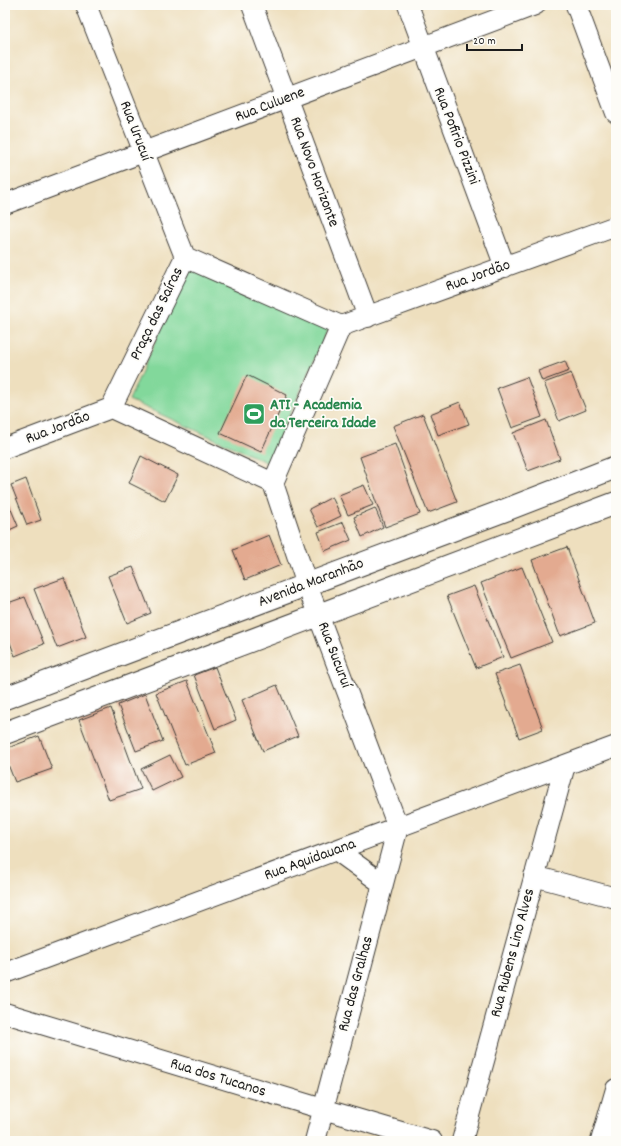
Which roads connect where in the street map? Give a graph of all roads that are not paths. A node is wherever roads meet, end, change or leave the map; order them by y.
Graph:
1 (86, 5) edge
2 (252, 5) edge
3 (408, 5) edge
4 (535, 5) edge
5 (576, 5) edge
6 (423, 47) junction
7 (287, 98) junction
8 (616, 112) edge
9 (143, 152) junction
10 (5, 204) edge
11 (616, 226) edge
12 (185, 257) junction
13 (506, 267) junction
14 (368, 316) junction
15 (340, 326) junction
16 (111, 408) junction
17 (5, 448) edge
18 (616, 466) edge
19 (273, 483) junction
20 (616, 503) edge
21 (307, 585) junction
22 (318, 615) junction
23 (5, 698) edge
24 (5, 733) edge
25 (616, 746) edge
26 (565, 765) junction
27 (398, 827) junction
28 (336, 850) junction
29 (534, 876) junction
30 (383, 884) junction
31 (616, 898) edge
32 (5, 973) edge
33 (5, 1013) edge
34 (616, 1089) edge
35 (323, 1109) junction
36 (315, 1141) edge
37 (432, 1141) edge
38 (462, 1141) edge
39 (601, 1141) edge

1 - 9 street, Rua Urucuí
2 - 7 street, Rua Novo Horizonte
3 - 6 street, Rua Pofirio Pizzini
4 - 6 street, Rua Culuene
5 - 8 street
6 - 7 street, Rua Culuene
6 - 13 street, Rua Pofirio Pizzini
7 - 9 street, Rua Culuene
7 - 14 street, Rua Novo Horizonte
9 - 10 street, Rua Culuene
9 - 12 street, Rua Urucuí
11 - 13 street, Rua Jordão
12 - 15 street, Praça das Saíras
12 - 16 street, Praça das Saíras
13 - 14 street, Rua Jordão
14 - 15 street, Rua Jordão
15 - 19 street
16 - 17 street, Rua Jordão
16 - 19 street
18 - 21 main road, Avenida Maranhão
19 - 21 street, Rua Sucuruí
20 - 22 main road, Avenida Maranhão
21 - 22 street, Rua Sucuruí
21 - 23 main road, Avenida Maranhão
22 - 24 main road, Avenida Maranhão
22 - 27 street, Rua Sucuruí
25 - 26 street, Rua Aquidauana
26 - 27 street, Rua Aquidauana
26 - 29 street, Rua Rubens Lino Alves
27 - 28 street, Rua Aquidauana
27 - 30 street, Rua das Gralhas
28 - 30 street
28 - 32 street, Rua Aquidauana
29 - 31 street
29 - 38 street, Rua Rubens Lino Alves
30 - 35 street, Rua das Gralhas
33 - 35 street, Rua dos Tucanos
34 - 39 street
35 - 36 street, Rua das Gralhas
35 - 37 street, Rua dos Tucanos

